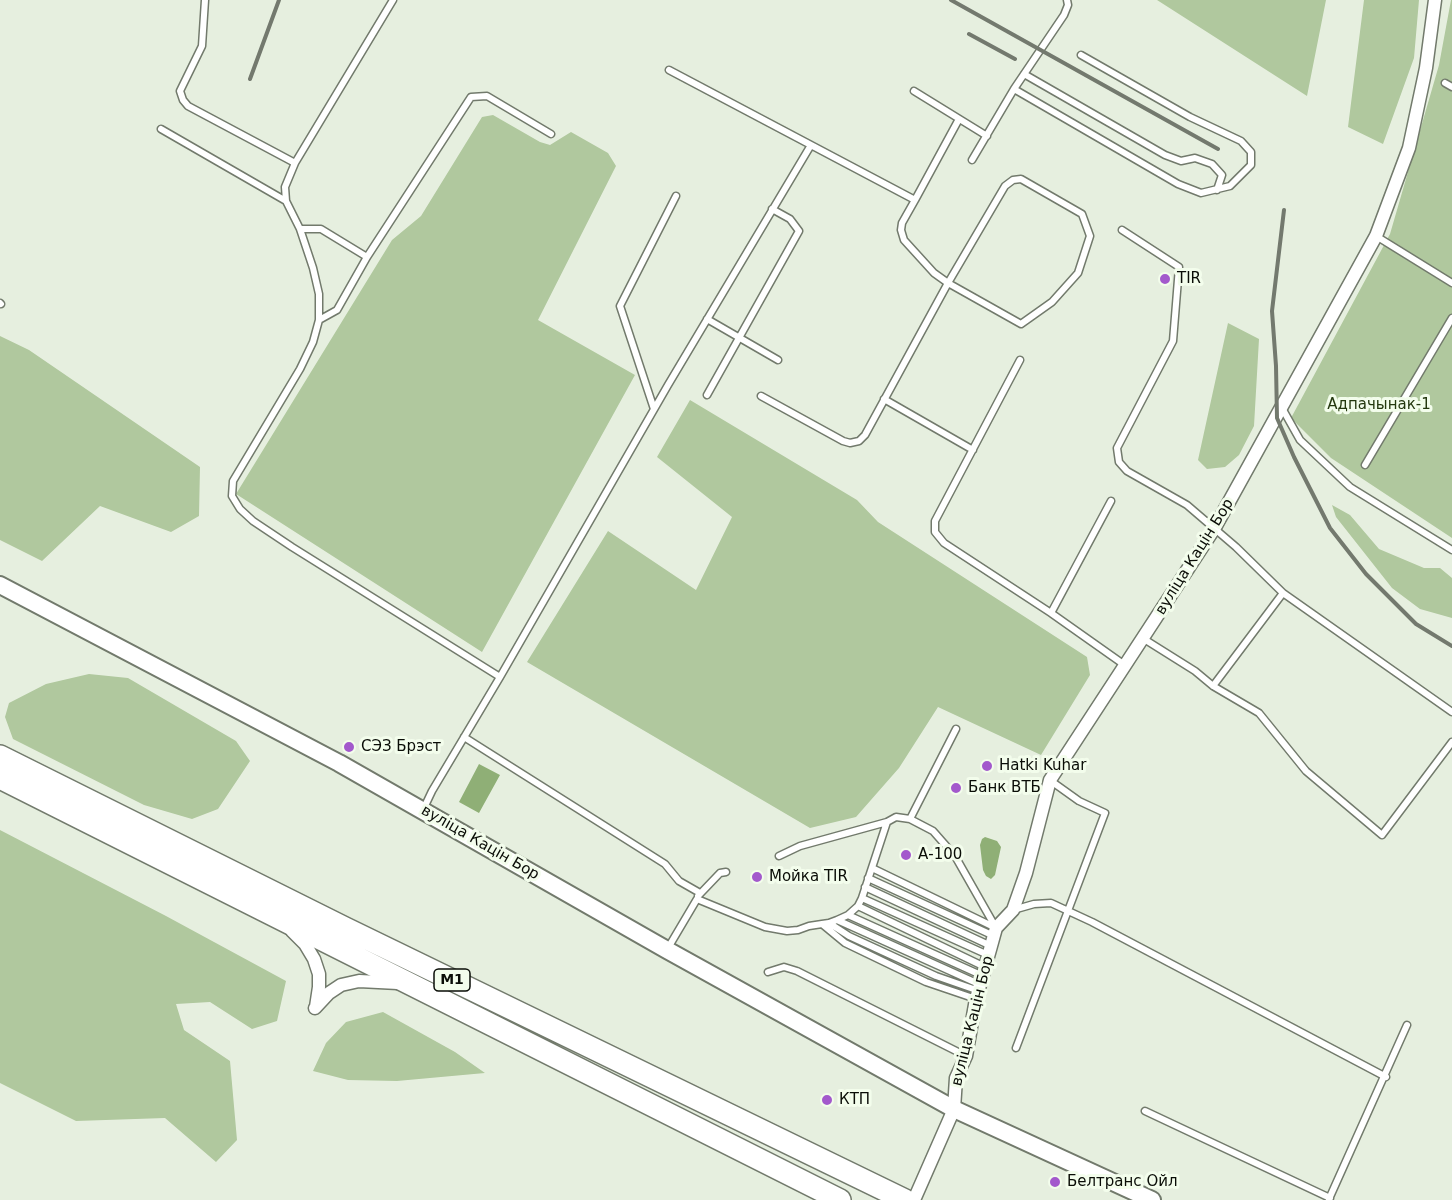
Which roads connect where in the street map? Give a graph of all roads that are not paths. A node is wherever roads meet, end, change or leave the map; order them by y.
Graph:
1 (205, 0) edge
2 (393, 0) edge
3 (1067, 0) edge
4 (1435, 0) edge
5 (1081, 55) dead end
6 (669, 70) dead end
7 (1024, 74) junction
8 (1445, 82) dead end
9 (1452, 87) edge
10 (1014, 89) junction
11 (914, 91) dead end
12 (959, 119) junction
13 (161, 129) dead end
14 (551, 134) dead end
15 (987, 136) junction
16 (811, 145) junction
17 (972, 160) dead end
18 (295, 163) junction
19 (1217, 190) junction
20 (676, 196) dead end
21 (915, 200) junction
22 (285, 201) junction
23 (772, 209) junction
24 (300, 229) junction
25 (1122, 230) dead end
26 (1376, 236) junction
27 (367, 257) junction
28 (1451, 281) edge
29 (948, 283) junction
30 (1452, 318) edge
31 (707, 319) junction
32 (319, 320) junction
33 (739, 338) junction
34 (778, 360) dead end
35 (1020, 360) dead end
36 (707, 395) dead end
37 (761, 396) dead end
38 (884, 399) junction
39 (1282, 408) junction
40 (654, 409) junction
41 (973, 450) junction
42 (1365, 465) dead end
43 (1111, 501) dead end
44 (1214, 529) junction
45 (1452, 550) edge
46 (0, 585) edge
47 (1283, 593) junction
48 (1051, 613) junction
49 (1144, 639) junction
50 (1126, 666) junction
51 (501, 677) junction
52 (1213, 686) junction
53 (1452, 712) edge
54 (956, 729) dead end
55 (464, 737) junction
56 (1452, 742) edge
57 (0, 756) edge
58 (0, 778) edge
59 (1050, 780) junction
60 (423, 810) junction
61 (910, 819) junction
62 (887, 822) junction
63 (779, 856) dead end
64 (872, 868) junction
65 (726, 872) dead end
66 (868, 878) junction
67 (865, 887) junction
68 (699, 896) junction
69 (862, 898) junction
70 (858, 906) junction
71 (1013, 910) junction
72 (1067, 911) junction
73 (848, 915) junction
74 (281, 919) junction
75 (837, 920) junction
76 (826, 923) junction
77 (667, 950) junction
78 (986, 965) junction
79 (768, 972) dead end
80 (412, 984) junction
81 (1407, 1025) dead end
82 (1016, 1048) dead end
83 (966, 1056) junction
84 (1386, 1077) junction
85 (954, 1110) junction
86 (1145, 1111) dead end
87 (1330, 1199) edge
88 (840, 1200) edge
89 (905, 1200) edge
90 (914, 1200) edge
91 (1152, 1200) edge

1 - 18 lane
2 - 18 lane
3 - 7 lane
4 - 26 street, вуліца Кацін Бор
5 - 19 lane
6 - 16 lane
7 - 10 lane
7 - 19 lane
8 - 9 lane
10 - 15 lane
10 - 19 lane
11 - 12 lane
12 - 15 lane
12 - 21 lane
13 - 22 lane
14 - 27 lane
15 - 17 lane
16 - 21 lane
16 - 23 lane
18 - 22 lane
20 - 40 lane
21 - 29 lane
22 - 24 lane
23 - 31 lane
23 - 33 lane
24 - 27 lane
24 - 32 lane
25 - 44 lane
26 - 28 lane
26 - 39 street, вуліца Кацін Бор
27 - 32 lane
29 - 29 lane
29 - 38 lane
30 - 42 lane
31 - 33 lane
31 - 40 lane
32 - 51 lane
33 - 34 lane
33 - 36 lane
35 - 41 lane
37 - 38 lane
38 - 41 lane
39 - 44 street, вуліца Кацін Бор
39 - 45 lane
40 - 51 lane
41 - 48 lane
43 - 48 lane
44 - 47 lane
44 - 49 street, вуліца Кацін Бор
46 - 60 main road, вуліца Кацін Бор
47 - 52 lane
47 - 53 lane
48 - 50 lane
49 - 50 street, вуліца Кацін Бор
49 - 52 lane
50 - 59 street, вуліца Кацін Бор
51 - 55 lane
52 - 56 lane
54 - 61 lane
55 - 60 lane
55 - 68 lane
57 - 89 highway, М1
58 - 74 highway, М1
59 - 71 street, вуліца Кацін Бор
59 - 72 lane
60 - 77 main road, вуліца Кацін Бор
61 - 62 lane
61 - 78 lane
62 - 63 lane
62 - 64 lane
64 - 66 lane
64 - 78 lane
65 - 68 lane
66 - 67 lane
66 - 78 lane
67 - 69 lane
67 - 78 lane
68 - 76 lane
68 - 77 lane
69 - 70 lane
69 - 78 lane
70 - 73 lane
70 - 78 lane
71 - 72 lane
71 - 78 street, вуліца Кацін Бор
72 - 82 lane
72 - 84 lane
73 - 75 lane
73 - 78 lane
74 - 80 highway, М1
74 - 80 street
75 - 76 lane
75 - 78 lane
76 - 78 lane
77 - 85 main road, вуліца Кацін Бор
78 - 83 street, вуліца Кацін Бор
79 - 83 lane
80 - 88 highway, М1
81 - 84 lane
83 - 85 street, вуліца Кацін Бор
84 - 87 lane
85 - 90 street, вуліца Кацін Бор
85 - 91 main road, вуліца Кацін Бор
86 - 87 lane

